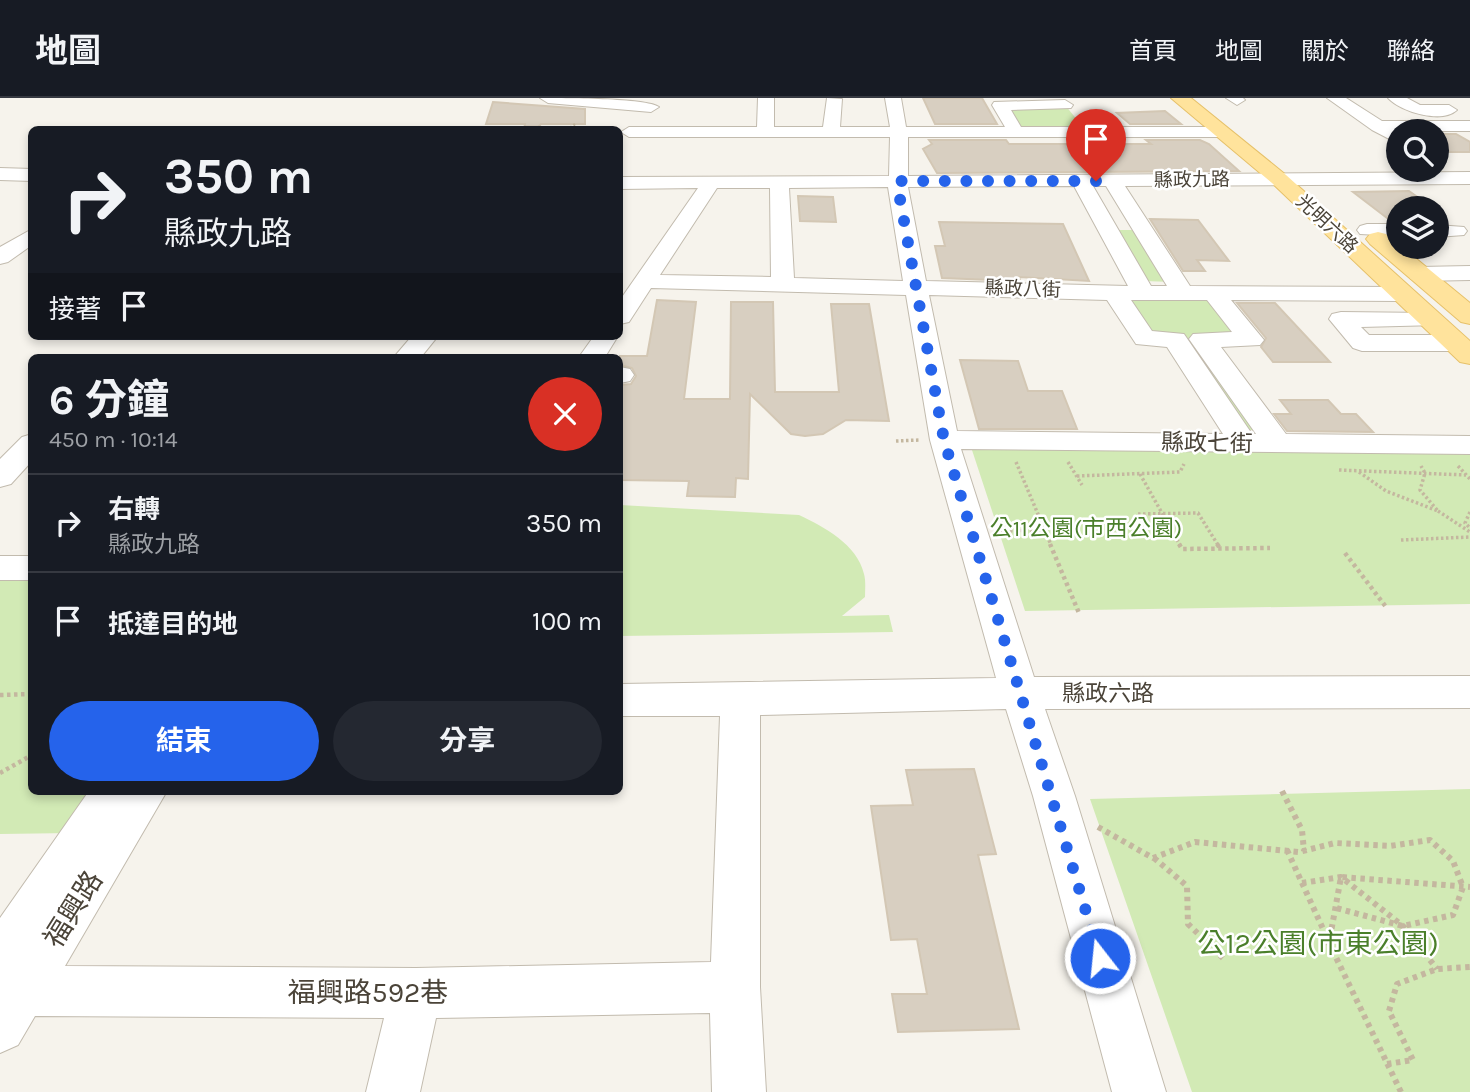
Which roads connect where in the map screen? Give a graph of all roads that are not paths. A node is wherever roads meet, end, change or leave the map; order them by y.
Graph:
1 (548, 98) edge
2 (670, 98) edge
3 (766, 98) edge
4 (893, 98) edge
5 (1180, 98) edge
6 (1202, 98) edge
7 (1335, 98) edge
8 (1396, 98) edge
9 (834, 99) edge
10 (1063, 101) edge
11 (654, 102) edge
12 (1417, 110) junction
13 (1470, 110) edge
14 (1434, 119) edge
15 (1378, 126) junction
16 (1386, 126) edge
17 (1449, 126) edge
18 (1470, 126) edge
19 (1386, 131) edge
20 (649, 132) junction
21 (765, 132) junction
22 (831, 132) junction
23 (1016, 132) junction
24 (1087, 132) junction
25 (1222, 132) junction
26 (899, 133) junction
27 (627, 140) edge
28 (0, 174) edge
29 (28, 175) edge
30 (1464, 178) edge
31 (1279, 179) junction
32 (1306, 179) junction
33 (899, 181) junction
34 (1081, 181) junction
35 (1112, 181) junction
36 (712, 182) junction
37 (779, 182) junction
38 (623, 183) edge
39 (0, 184) edge
40 (28, 184) edge
41 (1367, 230) junction
42 (1386, 230) edge
43 (28, 238) edge
44 (0, 257) edge
45 (1470, 273) edge
46 (1419, 274) junction
47 (644, 281) junction
48 (783, 283) junction
49 (916, 286) junction
50 (1439, 290) junction
51 (1114, 293) junction
52 (1143, 293) junction
53 (1183, 293) junction
54 (1213, 293) junction
55 (1401, 294) junction
56 (1470, 301) edge
57 (623, 312) edge
58 (1470, 316) edge
59 (1429, 320) junction
60 (422, 340) edge
61 (448, 340) edge
62 (1463, 350) edge
63 (410, 354) edge
64 (436, 354) edge
65 (944, 440) junction
66 (1243, 443) junction
67 (1277, 443) junction
68 (1470, 445) edge
69 (28, 447) edge
70 (0, 477) edge
71 (0, 568) edge
72 (28, 568) edge
73 (1470, 692) edge
74 (1020, 693) junction
75 (623, 700) edge
76 (740, 700) junction
77 (112, 795) edge
78 (143, 795) edge
79 (735, 987) junction
80 (5, 992) edge
81 (416, 993) junction
82 (393, 1092) edge
83 (739, 1092) edge
84 (1139, 1092) edge

1 - 11 street
2 - 20 street
3 - 21 street
4 - 26 street
5 - 25 main road, 光明六路
6 - 32 main road, 光明六路
7 - 15 street
8 - 12 street
9 - 22 street
10 - 23 street
10 - 24 street
11 - 27 street
12 - 13 street
12 - 14 street
15 - 16 street
15 - 19 street
17 - 18 street
20 - 21 street
20 - 27 street
21 - 22 street
22 - 26 street
23 - 24 street
23 - 26 street
24 - 25 street
25 - 31 main road, 光明六路
26 - 33 street
28 - 29 street
30 - 32 street, 縣政九路
31 - 32 street, 縣政九路
31 - 35 street, 縣政九路
31 - 55 main road, 光明六路
32 - 41 main road, 光明六路
33 - 34 street, 縣政九路
33 - 37 street, 縣政九路
33 - 49 street
34 - 35 street, 縣政九路
34 - 52 street
35 - 53 street
36 - 37 street, 縣政九路
36 - 38 street, 縣政九路
36 - 47 street
37 - 48 street
39 - 40 street
41 - 42 street
41 - 46 main road, 光明六路
43 - 44 street
45 - 46 street
46 - 50 main road, 光明六路
47 - 48 street, 縣政八街
47 - 57 street
48 - 49 street, 縣政八街
49 - 51 street, 縣政八街
49 - 65 street
50 - 56 street
50 - 58 main road, 光明六路
51 - 52 street, 縣政八街
51 - 66 street
52 - 53 street, 縣政八街
53 - 54 street, 縣政八街
54 - 55 street, 縣政八街
54 - 67 street
55 - 59 main road, 光明六路
59 - 62 main road, 光明六路
59 - 62 street
60 - 63 street
61 - 64 street
65 - 66 street, 縣政七街
65 - 74 street
66 - 67 street, 縣政七街
67 - 68 street, 縣政七街
69 - 70 street
71 - 72 street
73 - 74 street, 縣政六路
74 - 76 street, 縣政六路
74 - 84 street
75 - 76 street, 縣政六路
76 - 79 street
77 - 80 street, 福興路
78 - 80 street, 福興路
79 - 81 street, 福興路592巷
79 - 83 street
80 - 81 street, 福興路592巷
81 - 82 street

